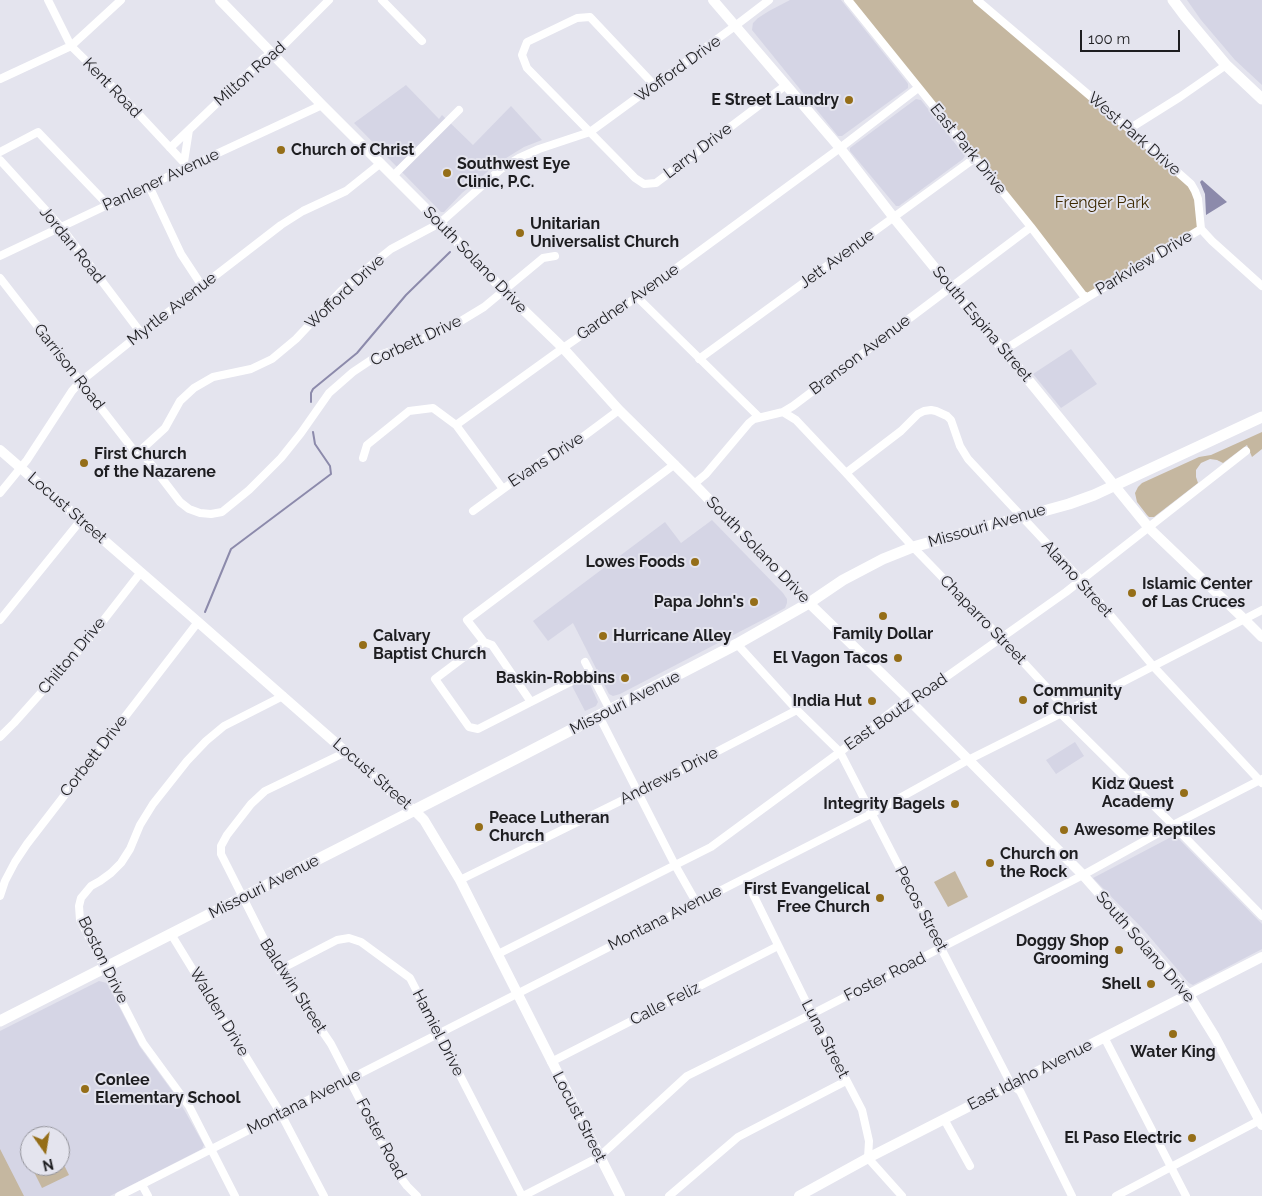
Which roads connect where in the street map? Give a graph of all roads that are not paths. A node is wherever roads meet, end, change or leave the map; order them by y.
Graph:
1 (48, 0) edge
2 (121, 0) edge
3 (220, 0) edge
4 (329, 0) edge
5 (382, 0) edge
6 (713, 0) edge
7 (769, 0) edge
8 (848, 0) edge
9 (977, 0) edge
10 (1173, 0) edge
11 (735, 26) junction
12 (422, 41) dead end
13 (72, 46) junction
14 (272, 54) junction
15 (1226, 66) junction
16 (0, 79) edge
17 (786, 85) junction
18 (655, 86) junction
19 (918, 88) junction
20 (1262, 100) edge
21 (322, 105) junction
22 (459, 110) dead end
23 (189, 129) junction
24 (1129, 129) junction
25 (590, 132) junction
26 (170, 148) junction
27 (840, 148) junction
28 (0, 152) edge
29 (975, 158) junction
30 (0, 160) edge
31 (380, 164) junction
32 (186, 165) junction
33 (393, 176) junction
34 (149, 186) junction
35 (108, 204) junction
36 (894, 218) junction
37 (440, 224) junction
38 (61, 227) junction
39 (1031, 227) junction
40 (1201, 229) junction
41 (0, 256) edge
42 (556, 256) dead end
43 (0, 278) edge
44 (202, 286) junction
45 (1262, 286) edge
46 (951, 287) junction
47 (504, 291) junction
48 (637, 297) junction
49 (1088, 297) junction
50 (141, 333) junction
51 (563, 348) junction
52 (1004, 350) junction
53 (699, 359) junction
54 (80, 382) junction
55 (620, 410) junction
56 (783, 412) junction
57 (759, 417) junction
58 (1262, 417) edge
59 (456, 424) junction
60 (0, 450) edge
61 (141, 450) junction
62 (1246, 451) dead end
63 (363, 458) dead end
64 (674, 464) junction
65 (21, 468) junction
66 (846, 473) junction
67 (694, 484) junction
68 (1115, 486) junction
69 (502, 489) junction
70 (0, 493) edge
71 (473, 511) dead end
72 (200, 513) joint
73 (1022, 517) junction
74 (81, 520) junction
75 (1149, 528) junction
76 (913, 547) junction
77 (141, 572) junction
78 (1081, 580) junction
79 (810, 603) junction
80 (1262, 610) edge
81 (1244, 619) junction
82 (0, 620) edge
83 (198, 622) junction
84 (1262, 637) edge
85 (1001, 638) junction
86 (484, 642) junction
87 (737, 644) junction
88 (585, 662) dead end
89 (1153, 666) junction
90 (590, 672) junction
91 (283, 696) junction
92 (908, 699) junction
93 (531, 702) junction
94 (610, 710) junction
95 (798, 710) junction
96 (1061, 714) junction
97 (599, 716) junction
98 (0, 737) edge
99 (346, 752) junction
100 (840, 752) junction
101 (968, 760) junction
102 (1261, 781) edge
103 (638, 792) junction
104 (414, 810) junction
105 (871, 814) junction
106 (1173, 825) junction
107 (675, 865) junction
108 (1083, 875) junction
109 (744, 878) junction
110 (460, 880) junction
111 (0, 896) edge
112 (242, 898) junction
113 (696, 902) junction
114 (1262, 916) edge
115 (171, 934) junction
116 (778, 946) junction
117 (942, 948) junction
118 (498, 954) junction
119 (1262, 957) edge
120 (105, 968) junction
121 (279, 970) junction
122 (517, 994) junction
123 (1189, 995) junction
124 (812, 1014) junction
125 (0, 1021) edge
126 (438, 1034) junction
127 (1104, 1037) junction
128 (551, 1062) junction
129 (349, 1079) junction
130 (846, 1081) junction
131 (1011, 1084) junction
132 (281, 1114) junction
133 (944, 1119) junction
134 (1261, 1121) edge
135 (211, 1149) junction
136 (600, 1157) junction
137 (868, 1158) junction
138 (970, 1166) dead end
139 (1171, 1167) junction
140 (142, 1185) junction
141 (119, 1196) edge
142 (148, 1196) edge
143 (235, 1196) edge
144 (324, 1196) edge
145 (417, 1196) edge
146 (522, 1196) edge
147 (620, 1196) edge
148 (669, 1196) edge
149 (799, 1196) edge
150 (902, 1196) edge
151 (1072, 1196) edge
152 (1116, 1196) edge
153 (1186, 1196) edge

1 - 13 street, Kent Road
2 - 13 street
3 - 14 street, South Solano Drive
4 - 14 street, Milton Road
5 - 12 street
6 - 11 street, South Espina Street
7 - 11 street, Wofford Drive
8 - 19 street, East Park Drive
9 - 24 street, West Park Drive
10 - 15 main road
11 - 17 street, South Espina Street
11 - 18 street, Wofford Drive
13 - 16 street
13 - 26 street, Kent Road
14 - 21 street, South Solano Drive
14 - 23 street, Milton Road
15 - 20 main road
15 - 24 street
17 - 25 street, Larry Drive
17 - 27 street, South Espina Street
18 - 25 street, Wofford Drive
18 - 25 street, Larry Drive
19 - 27 street, Gardner Avenue
19 - 29 street, East Park Drive
21 - 31 street, South Solano Drive
21 - 32 street, Panlener Avenue
22 - 33 street
23 - 26 street, Milton Road
23 - 32 street
24 - 40 street, West Park Drive
25 - 37 street, Wofford Drive
26 - 32 street, Kent Road
27 - 36 street, South Espina Street
27 - 48 street, Gardner Avenue
28 - 35 street
29 - 36 street, Jett Avenue
29 - 39 street, East Park Drive
30 - 38 street, Jordan Road
31 - 33 street, South Solano Drive
31 - 44 street, Myrtle Avenue
32 - 34 street, Panlener Avenue
33 - 37 street, South Solano Drive
34 - 35 street, Panlener Avenue
34 - 44 street
35 - 38 street, Panlener Avenue
36 - 46 street, South Espina Street
36 - 53 street, Jett Avenue
37 - 47 street, South Solano Drive
37 - 61 street, Wofford Drive
38 - 41 street, Panlener Avenue
38 - 50 street, Jordan Road
39 - 46 street, Branson Avenue
39 - 49 street, East Park Drive
40 - 45 street
40 - 49 street, Parkview Drive
42 - 47 street, Corbett Drive
43 - 54 street, Garrison Road
44 - 50 street, Myrtle Avenue
46 - 52 street, South Espina Street
46 - 56 street, Branson Avenue
47 - 51 street, South Solano Drive
47 - 72 street, Corbett Drive
48 - 51 street, Gardner Avenue
48 - 53 street
49 - 52 street, Parkview Drive
50 - 54 street, Myrtle Avenue
51 - 55 street, South Solano Drive
51 - 59 street, Gardner Avenue
52 - 68 street, South Espina Street
53 - 57 street
54 - 61 street, Garrison Road
54 - 65 street, Myrtle Avenue
55 - 64 street, South Solano Drive
55 - 69 street, Evans Drive
56 - 57 street, Branson Avenue
56 - 66 street, Chaparro Street
57 - 67 street, Branson Avenue
58 - 68 main road, Missouri Avenue
59 - 63 street
59 - 69 street
60 - 65 street, Locust Street
61 - 72 street, Garrison Road
62 - 75 street, East Boutz Road
64 - 67 street, South Solano Drive
64 - 86 street
65 - 70 street, Myrtle Avenue
65 - 74 street, Locust Street
66 - 73 street, Alamo Street
66 - 76 street, Chaparro Street
67 - 79 street, South Solano Drive
68 - 73 main road, Missouri Avenue
68 - 75 street, South Espina Street
69 - 71 street, Evans Drive
73 - 76 main road, Missouri Avenue
73 - 78 street, Alamo Street
74 - 77 street, Locust Street
74 - 82 street
75 - 78 street, East Boutz Road
75 - 81 street, South Espina Street
76 - 79 main road, Missouri Avenue
76 - 85 street, Chaparro Street
77 - 83 street, Locust Street
77 - 98 street, Chilton Drive
78 - 85 street, East Boutz Road
78 - 89 street, Alamo Street
79 - 87 main road, Missouri Avenue
79 - 92 street, South Solano Drive
80 - 81 street, Montana Avenue
81 - 84 street, South Espina Street
81 - 89 street, Montana Avenue
83 - 91 street, Locust Street
83 - 111 street, Corbett Drive
85 - 92 street, East Boutz Road
85 - 96 street, Chaparro Street
86 - 93 street
86 - 93 street
87 - 94 main road, Missouri Avenue
87 - 95 street, Pecos Street
88 - 90 street
89 - 96 street, Montana Avenue
89 - 102 street, Alamo Street
90 - 93 street
90 - 94 street
91 - 99 street, Locust Street
91 - 120 street, Boston Drive
92 - 100 street, East Boutz Road
92 - 101 street, South Solano Drive
94 - 97 main road, Missouri Avenue
95 - 100 street, Pecos Street
95 - 103 street, Andrews Drive
96 - 101 street, Montana Avenue
96 - 106 street, Chaparro Street
97 - 103 street
97 - 104 main road, Missouri Avenue
99 - 104 street, Locust Street
99 - 112 street, Baldwin Street
100 - 105 street, Pecos Street
100 - 107 street, East Boutz Road
101 - 105 street, Montana Avenue
101 - 108 street, South Solano Drive
102 - 106 street, Foster Road
103 - 107 street
103 - 110 street, Andrews Drive
104 - 110 street, Locust Street
104 - 112 main road, Missouri Avenue
105 - 109 street, Montana Avenue
105 - 117 street, Pecos Street
106 - 108 street, Foster Road
106 - 114 street, Chaparro Street
107 - 113 street
107 - 118 street, East Boutz Road
108 - 117 street, Foster Road
108 - 123 street, South Solano Drive
109 - 113 street, Montana Avenue
109 - 116 street, Luna Street
110 - 118 street, Locust Street
112 - 115 main road, Missouri Avenue
112 - 121 street, Baldwin Street
113 - 122 street, Montana Avenue
115 - 120 main road, Missouri Avenue
115 - 132 street, Walden Drive
116 - 124 street, Luna Street
116 - 128 street, Calle Feliz
117 - 124 street, Foster Road
117 - 131 street, Pecos Street
118 - 122 street, Locust Street
119 - 123 street, East Idaho Avenue
120 - 125 main road, Missouri Avenue
120 - 135 street, Boston Drive
121 - 126 street, Hamiel Drive
121 - 129 street, Baldwin Street
122 - 126 street, Montana Avenue
122 - 128 street, Locust Street
123 - 127 street, East Idaho Avenue
123 - 134 street, South Solano Drive
124 - 130 street, Luna Street
124 - 136 street, Foster Road
126 - 129 street, Montana Avenue
126 - 146 street, Hamiel Drive
127 - 131 street, East Idaho Avenue
127 - 139 street
128 - 136 street, Locust Street
129 - 132 street, Montana Avenue
129 - 145 street, Foster Road
130 - 137 street, Luna Street
130 - 148 street
131 - 133 street, East Idaho Avenue
131 - 151 street, Pecos Street
132 - 135 street, Montana Avenue
132 - 144 street, Walden Drive
133 - 137 street, East Idaho Avenue
133 - 138 street
134 - 139 street
135 - 140 street, Montana Avenue
135 - 143 street, Boston Drive
136 - 146 street, Foster Road
136 - 147 street, Locust Street
137 - 149 street, East Idaho Avenue
137 - 150 street
139 - 152 street
139 - 153 street
140 - 141 street, Montana Avenue
140 - 142 street

